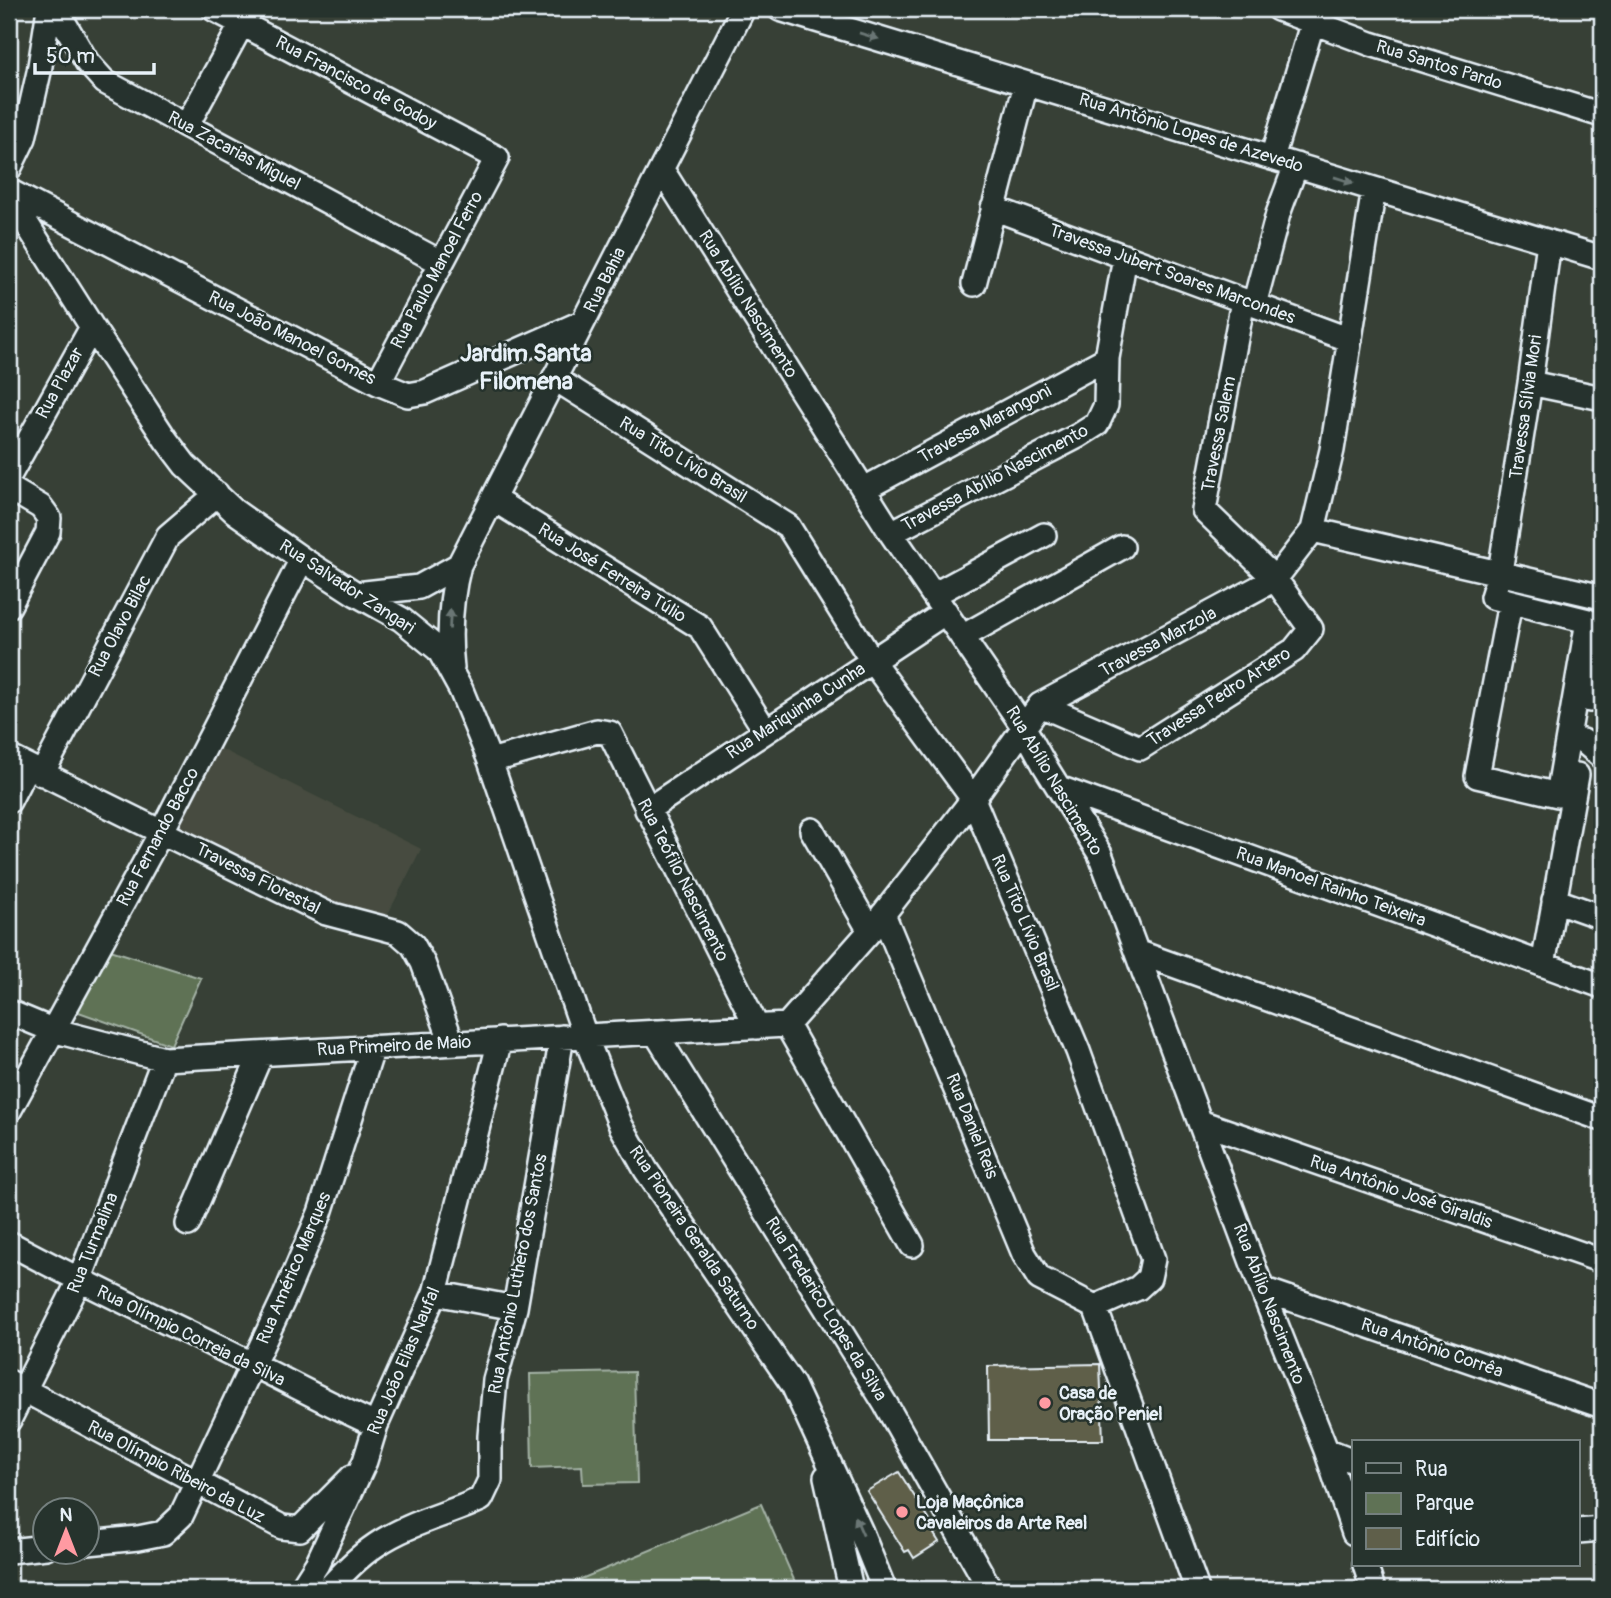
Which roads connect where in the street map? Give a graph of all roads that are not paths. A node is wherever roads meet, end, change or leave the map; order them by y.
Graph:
1 (49, 9) edge
2 (56, 9) edge
3 (214, 9) edge
4 (743, 9) edge
5 (780, 9) edge
6 (1278, 9) edge
7 (246, 16) edge
8 (1313, 21) junction
9 (1026, 84) junction
10 (1602, 115) edge
11 (187, 125) junction
12 (497, 158) joint
13 (1272, 158) junction
14 (1296, 165) junction
15 (9, 169) edge
16 (662, 170) junction
17 (1374, 189) junction
18 (9, 194) edge
19 (993, 208) junction
20 (1549, 242) junction
21 (1125, 257) junction
22 (1602, 258) edge
23 (440, 262) junction
24 (974, 284) dead end
25 (1249, 303) junction
26 (583, 322) junction
27 (92, 327) junction
28 (1350, 340) junction
29 (1107, 358) junction
30 (554, 378) junction
31 (378, 383) junction
32 (1530, 383) junction
33 (1602, 398) edge
34 (9, 476) edge
35 (9, 488) edge
36 (864, 489) junction
37 (217, 494) junction
38 (493, 499) junction
39 (1313, 530) junction
40 (891, 533) junction
41 (1044, 534) dead end
42 (1122, 547) dead end
43 (302, 559) junction
44 (459, 565) junction
45 (1500, 572) junction
46 (1275, 579) junction
47 (356, 594) junction
48 (1602, 597) edge
49 (940, 603) junction
50 (1510, 603) junction
51 (9, 606) edge
52 (1602, 634) edge
53 (962, 637) junction
54 (872, 661) junction
55 (453, 674) junction
56 (1040, 705) junction
57 (1023, 726) junction
58 (765, 730) junction
59 (1583, 741) junction
60 (1602, 757) edge
61 (490, 761) junction
62 (26, 766) edge
63 (1059, 788) junction
64 (973, 799) junction
65 (9, 801) edge
66 (647, 810) junction
67 (812, 830) dead end
68 (162, 831) junction
69 (1554, 901) junction
70 (1602, 917) edge
71 (876, 923) junction
72 (1137, 952) junction
73 (1543, 965) junction
74 (1602, 986) edge
75 (9, 1012) edge
76 (787, 1025) junction
77 (757, 1027) junction
78 (52, 1030) junction
79 (655, 1032) junction
80 (574, 1037) junction
81 (500, 1040) junction
82 (452, 1043) junction
83 (373, 1047) junction
84 (261, 1054) junction
85 (164, 1059) junction
86 (9, 1111) edge
87 (1602, 1119) edge
88 (1200, 1122) junction
89 (188, 1224) dead end
90 (9, 1243) edge
91 (912, 1245) dead end
92 (1602, 1261) edge
93 (79, 1281) junction
94 (1262, 1289) junction
95 (435, 1293) junction
96 (1095, 1307) junction
97 (515, 1308) junction
98 (253, 1364) junction
99 (16, 1386) edge
100 (1602, 1406) edge
101 (9, 1420) edge
102 (376, 1425) junction
103 (816, 1433) junction
104 (1326, 1450) junction
105 (1352, 1460) edge
106 (365, 1461) junction
107 (196, 1481) junction
108 (1352, 1527) edge
109 (1602, 1529) edge
110 (1580, 1531) edge
111 (102, 1542) edge
112 (32, 1548) edge
113 (9, 1551) edge
114 (870, 1554) junction
115 (845, 1562) junction
116 (1365, 1566) edge
117 (301, 1589) edge
118 (328, 1589) edge
119 (851, 1589) edge
120 (884, 1589) edge
121 (990, 1589) edge
122 (1197, 1589) edge
123 (1373, 1589) edge

1 - 15 street
2 - 11 street, Rua Zacarias Miguel
3 - 7 street, Rua Francisco de Godoy
4 - 16 street, Rua Bahia
5 -> 9 street, Rua Antônio Lopes de Azevedo
6 - 8 street, Rua Santos Pardo
7 - 11 street
7 - 12 street, Rua Francisco de Godoy
8 - 10 street, Rua Santos Pardo
8 - 13 street
9 - 13 street, Rua Antônio Lopes de Azevedo
9 - 19 street
11 - 23 street, Rua Zacarias Miguel
12 - 23 street, Rua Paulo Manoel Ferro
13 - 14 street, Rua Antônio Lopes de Azevedo
14 -> 17 street, Rua Antônio Lopes de Azevedo
14 - 25 street
16 - 26 street, Rua Bahia
16 - 36 street, Rua Abílio Nascimento
17 - 20 street, Rua Antônio Lopes de Azevedo
17 - 28 street, Travessa Marzola
18 - 27 street, Rua Salvador Zangari
18 - 31 street, Rua João Manoel Gomes
19 - 21 street, Travessa Jubert Soares Marcondes
19 - 24 street
20 - 22 street, Rua Antônio Lopes de Azevedo
20 - 32 street, Travessa Sílvia Mori
21 - 25 street, Travessa Jubert Soares Marcondes
21 - 29 street, Travessa Abílio Nascimento
23 - 31 street, Rua Paulo Manoel Ferro
25 - 28 street, Travessa Jubert Soares Marcondes
25 - 46 street, Travessa Salem
26 - 30 street, Rua Bahia
26 - 31 street, Rua João Manoel Gomes
27 - 34 street, Rua Plazar
27 - 37 street, Rua Salvador Zangari
28 - 39 street, Travessa Marzola
29 - 36 street, Travessa Marangoni
29 - 40 street, Travessa Abílio Nascimento
30 - 38 street, Rua Bahia
30 - 54 street, Rua Tito Lívio Brasil
32 - 33 street
32 - 45 street, Travessa Sílvia Mori
35 - 51 street
36 - 40 street, Rua Abílio Nascimento
37 - 43 street, Rua Salvador Zangari
37 - 62 street, Rua Olavo Bilac
38 - 44 street, Rua Bahia
38 - 58 street, Rua José Ferreira Túlio
39 - 45 street
39 - 46 street, Travessa Marzola
40 - 49 street, Rua Abílio Nascimento
41 - 49 street, Rua Mariquinha Cunha
42 - 53 street
43 - 47 street, Rua Salvador Zangari
43 - 68 street, Rua Fernando Bacco
44 - 47 street
55 -> 44 street, Rua Bahia
45 - 48 street
45 - 50 street, Travessa Sílvia Mori
46 - 56 street, Travessa Marzola
46 - 56 street, Travessa Pedro Artero
47 - 55 street, Rua Salvador Zangari
49 - 53 street, Rua Abílio Nascimento
49 - 54 street, Rua Mariquinha Cunha
50 - 50 street
52 - 59 street
53 - 57 street, Rua Abílio Nascimento
54 - 58 street, Rua Mariquinha Cunha
54 - 64 street, Rua Tito Lívio Brasil
55 - 61 street, Rua Salvador Zangari
56 - 57 street, Travessa Marzola
57 - 63 street, Rua Abílio Nascimento
57 - 64 street, Travessa Marzola
58 - 66 street, Rua Mariquinha Cunha
59 - 60 street
59 - 69 street
61 - 66 street, Rua Teófilo Nascimento
61 - 80 street, Rua Salvador Zangari
62 - 65 street, Rua Olavo Bilac
62 - 68 street, Travessa Florestal
63 - 72 street, Rua Abílio Nascimento
63 - 73 street, Rua Manoel Rainho Teixeira
64 - 71 street, Travessa Marzola
64 - 96 street, Rua Tito Lívio Brasil
66 - 77 street, Rua Teófilo Nascimento
67 - 71 street, Rua Daniel Reis
68 - 78 street, Rua Fernando Bacco
68 - 82 street, Travessa Florestal
69 - 70 street
69 - 73 street
71 - 76 street, Travessa Marzola
71 - 96 street, Rua Daniel Reis
72 - 87 street
72 - 88 street, Rua Abílio Nascimento
73 - 74 street, Rua Manoel Rainho Teixeira
75 - 78 street, Rua Primeiro de Maio
76 - 77 street, Rua Primeiro de Maio
76 - 91 street
77 - 79 street, Rua Primeiro de Maio
78 - 85 street, Rua Primeiro de Maio
78 - 86 street, Rua Fernando Bacco
79 - 80 street, Rua Primeiro de Maio
79 - 121 street, Rua Frederico Lopes da Silva
80 - 81 street, Rua Primeiro de Maio
80 - 97 street, Rua Antônio Luthero dos Santos
80 - 103 street, Rua Pioneira Geralda Saturno
81 - 82 street, Rua Primeiro de Maio
81 - 95 street, Rua João Elias Naufal
82 - 83 street, Rua Primeiro de Maio
83 - 84 street, Rua Primeiro de Maio
83 - 98 street, Rua Américo Marques
84 - 85 street, Rua Primeiro de Maio
84 - 89 street
85 - 93 street, Rua Turmalina
88 - 92 street, Rua Antônio José Giraldis
88 - 94 street, Rua Abílio Nascimento
90 - 93 street, Rua Olímpio Correia da Silva
93 - 98 street, Rua Olímpio Correia da Silva
93 - 99 street, Rua Turmalina
94 - 100 street, Rua Antônio Corrêa
94 - 104 street, Rua Abílio Nascimento
95 - 97 street
95 - 102 street, Rua João Elias Naufal
96 - 122 street
97 - 118 street, Rua Antônio Luthero dos Santos
98 - 102 street, Rua Olímpio Correia da Silva
98 - 107 street, Rua Américo Marques
99 - 101 street, Rua Turmalina
99 - 107 street, Rua Olímpio Ribeiro da Luz
102 - 106 street, Rua João Elias Naufal
114 -> 103 street, Rua Pioneira Geralda Saturno
103 - 115 street, Rua Pioneira Geralda Saturno
104 - 105 street
104 - 108 street, Rua Abílio Nascimento
106 - 107 street, Rua Olímpio Ribeiro da Luz
106 - 117 street, Rua João Elias Naufal
107 - 111 street, Rua Américo Marques
109 - 110 street
112 - 113 street
114 - 115 street
114 - 120 street, Rua Pioneira Geralda Saturno
115 - 119 street, Rua Pioneira Geralda Saturno
116 - 123 street

